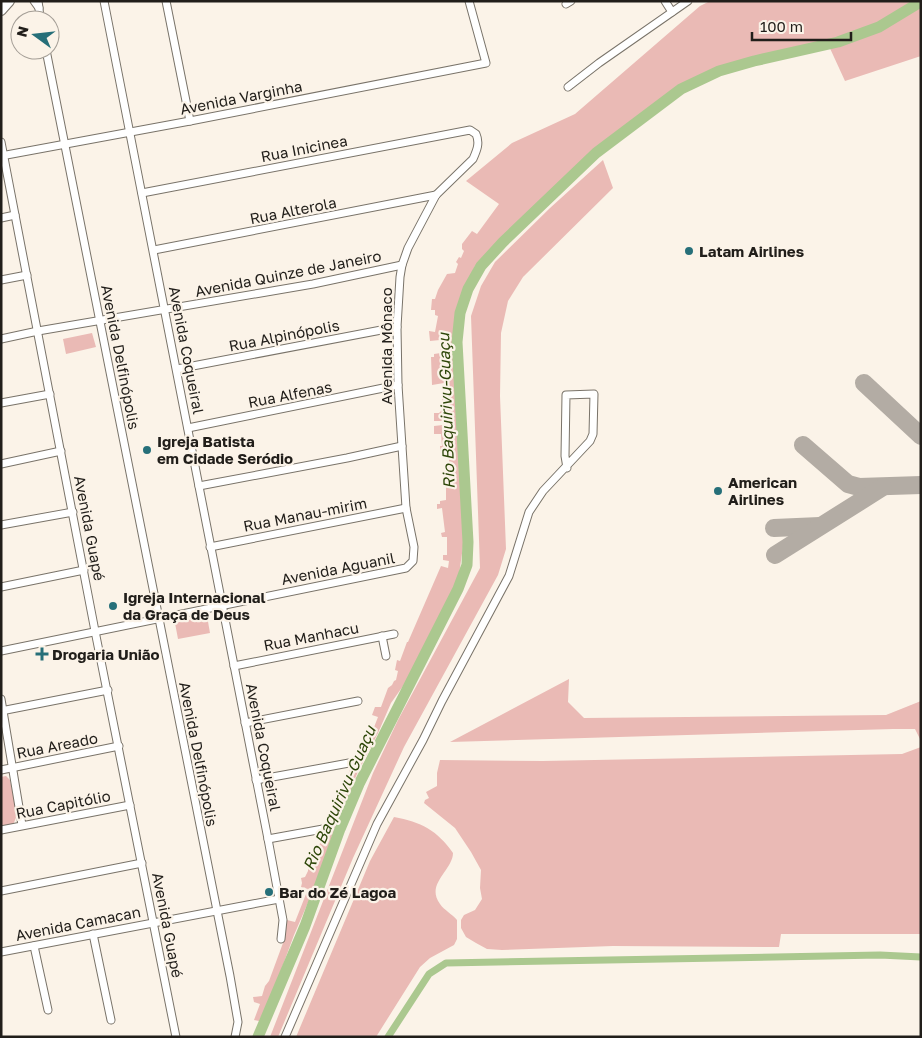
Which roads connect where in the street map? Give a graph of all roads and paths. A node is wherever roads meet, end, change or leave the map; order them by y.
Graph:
1 (9, 1) edge
2 (34, 1) edge
3 (104, 1) edge
4 (166, 1) edge
5 (470, 1) edge
6 (665, 1) edge
7 (688, 1) edge
8 (39, 5) edge
9 (1, 10) edge
10 (672, 12) junction
11 (48, 60) edge
12 (568, 87) dead end
13 (190, 121) junction
14 (470, 130) joint
15 (130, 132) junction
16 (1, 142) edge
17 (66, 144) junction
18 (3, 156) edge
19 (142, 193) junction
20 (436, 195) junction
21 (15, 215) junction
22 (1, 218) edge
23 (154, 250) junction
24 (402, 265) junction
25 (27, 275) junction
26 (1, 280) edge
27 (166, 310) junction
28 (100, 321) junction
29 (397, 327) junction
30 (38, 331) junction
31 (1, 339) edge
32 (176, 369) junction
33 (398, 385) junction
34 (50, 394) junction
35 (1, 403) edge
36 (188, 428) junction
37 (402, 446) junction
38 (61, 451) junction
39 (1, 464) edge
40 (567, 468) junction
41 (199, 486) junction
42 (406, 508) junction
43 (73, 512) junction
44 (1, 525) edge
45 (210, 547) junction
46 (413, 560) joint
47 (84, 570) junction
48 (1, 587) edge
49 (222, 605) junction
50 (158, 618) junction
51 (95, 631) junction
52 (394, 634) dead end
53 (382, 636) junction
54 (1, 651) edge
55 (386, 656) dead end
56 (234, 666) junction
57 (108, 690) junction
58 (1, 699) edge
59 (358, 701) dead end
60 (2, 711) edge
61 (245, 723) junction
62 (119, 746) junction
63 (349, 763) dead end
64 (12, 768) junction
65 (1, 770) edge
66 (256, 780) junction
67 (130, 805) junction
68 (22, 825) junction
69 (322, 828) dead end
70 (1, 830) edge
71 (268, 838) junction
72 (142, 863) junction
73 (1, 891) edge
74 (279, 899) junction
75 (217, 910) junction
76 (154, 922) junction
77 (93, 934) junction
78 (281, 939) dead end
79 (34, 946) junction
80 (1, 952) edge
81 (48, 1010) dead end
82 (111, 1020) dead end
83 (176, 1037) edge
84 (235, 1037) edge
85 (285, 1037) edge

1 - 9 main road
2 - 8 street
3 - 15 street, Avenida Coqueiral
4 - 13 street
5 - 13 street, Avenida Varginha
6 - 10 street
7 - 10 street
10 - 12 street
11 - 17 street, Avenida Delfinópolis
13 - 15 street, Avenida Varginha
14 - 19 street, Rua Inicinea
14 - 20 street, Avenida Mônaco
15 - 17 street, Avenida Varginha
15 - 19 street, Avenida Coqueiral
16 - 18 street, Avenida Guapé
17 - 18 street, Avenida Varginha
17 - 28 street, Avenida Delfinópolis
18 - 21 street, Avenida Guapé
19 - 23 street, Avenida Coqueiral
20 - 23 street, Rua Alterola
20 - 24 street, Avenida Mônaco
21 - 22 street
21 - 25 street, Avenida Guapé
23 - 27 street, Avenida Coqueiral
24 - 27 street, Avenida Quinze de Janeiro
24 - 29 street, Avenida Mônaco
25 - 26 street
25 - 30 street, Avenida Guapé
27 - 28 street, Avenida Quinze de Janeiro
27 - 32 street, Avenida Coqueiral
28 - 30 street, Avenida Quinze de Janeiro
28 - 50 street, Avenida Delfinópolis
29 - 32 street, Rua Alpinópolis
29 - 33 street, Avenida Mônaco
30 - 31 street, Avenida Quinze de Janeiro
30 - 34 street, Avenida Guapé
32 - 36 street, Avenida Coqueiral
33 - 36 street, Rua Alfenas
33 - 37 street, Avenida Mônaco
34 - 35 street
34 - 38 street, Avenida Guapé
36 - 41 street, Avenida Coqueiral
37 - 41 street
37 - 42 street, Avenida Mônaco
38 - 39 street
38 - 43 street, Avenida Guapé
40 - 40 street
40 - 85 street
41 - 45 street, Avenida Coqueiral
42 - 45 street, Rua Manau-mirim
42 - 46 street, Avenida Mônaco
43 - 44 street
43 - 47 street, Avenida Guapé
45 - 49 street, Avenida Coqueiral
46 - 49 street, Avenida Aguanil
47 - 48 street
47 - 51 street, Avenida Guapé
49 - 50 street, Avenida Aguanil
49 - 56 street, Avenida Coqueiral
50 - 51 street, Avenida Aguanil
50 - 75 street, Avenida Delfinópolis
51 - 54 street, Avenida Aguanil
51 - 57 street, Avenida Guapé
52 - 53 street, Rua Manhacu
53 - 55 street
53 - 56 street, Rua Manhacu
56 - 61 street, Avenida Coqueiral
57 - 60 street
57 - 62 street, Avenida Guapé
58 - 60 street
59 - 61 street
60 - 64 street
61 - 66 street, Avenida Coqueiral
62 - 64 street, Rua Areado
62 - 67 street, Avenida Guapé
63 - 66 street
64 - 65 street, Rua Areado
64 - 68 street
66 - 71 street, Avenida Coqueiral
67 - 68 street, Rua Capitólio
67 - 72 street, Avenida Guapé
68 - 70 street, Rua Capitólio
69 - 71 street
71 - 74 street, Avenida Coqueiral
72 - 73 street
72 - 76 street, Avenida Guapé
74 - 75 street, Avenida Camacan
74 - 78 street, Avenida Coqueiral
75 - 76 street, Avenida Camacan
75 - 84 street, Avenida Delfinópolis
76 - 77 street, Avenida Camacan
76 - 83 street, Avenida Guapé
77 - 79 street, Avenida Camacan
77 - 82 street
79 - 80 street, Avenida Camacan
79 - 81 street

